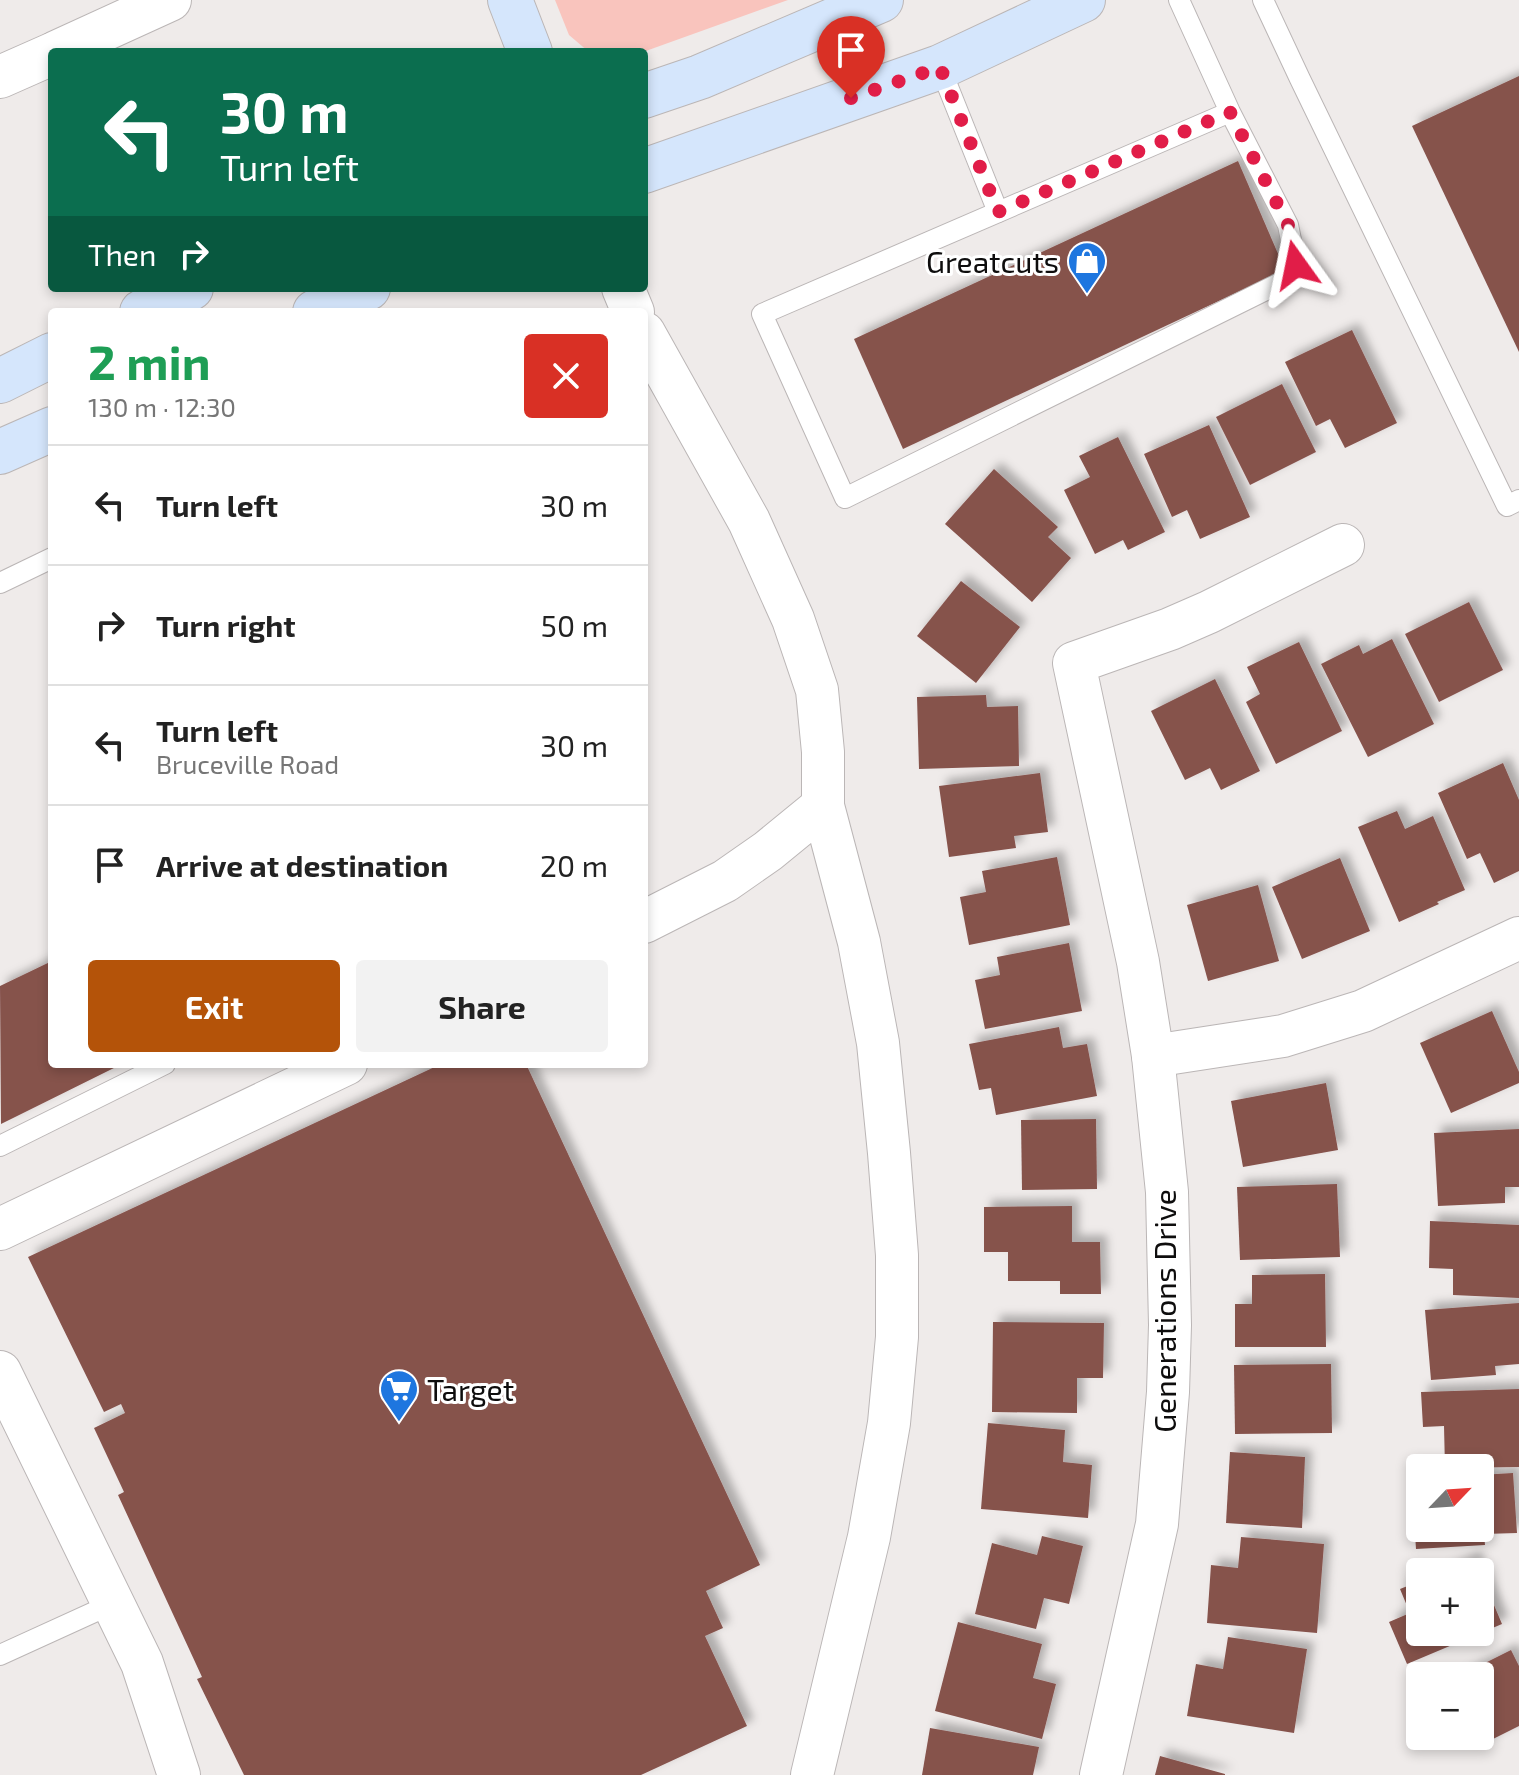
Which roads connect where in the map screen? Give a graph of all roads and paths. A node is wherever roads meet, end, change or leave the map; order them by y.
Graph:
1 (170, 0) edge
2 (510, 0) edge
3 (881, 0) edge
4 (1083, 0) edge
5 (1179, 0) edge
6 (1263, 0) edge
7 (65, 48) edge
8 (528, 48) edge
9 (48, 56) edge
10 (940, 67) junction
11 (0, 77) edge
12 (648, 95) edge
13 (1230, 112) junction
14 (648, 170) edge
15 (998, 212) junction
16 (183, 292) edge
17 (359, 292) edge
18 (150, 308) edge
19 (324, 308) edge
20 (648, 340) edge
21 (48, 431) edge
22 (0, 452) edge
23 (1519, 500) edge
24 (1343, 545) dead end
25 (48, 560) edge
26 (0, 583) edge
27 (823, 806) junction
28 (648, 920) edge
29 (1519, 938) edge
30 (1153, 1056) junction
31 (157, 1068) edge
32 (338, 1068) edge
33 (0, 1146) edge
34 (0, 1229) edge
35 (0, 1372) edge
36 (114, 1603) junction
37 (0, 1655) edge
38 (179, 1775) edge
39 (812, 1775) edge
40 (1101, 1775) edge

1 - 7 street
2 - 8 main road
3 - 12 main road
4 - 10 main road
5 - 13 lane
6 - 23 lane
9 - 11 street
10 - 14 main road
10 - 15 lane
13 - 15 lane
13 - 15 lane
16 - 18 main road
17 - 19 main road
20 - 27 street
21 - 22 main road
24 - 30 street, Generations Drive
25 - 26 lane
27 - 28 street
27 - 39 street
29 - 30 street
30 - 40 street, Generations Drive
31 - 33 lane
32 - 34 street
35 - 36 street
36 - 37 lane
36 - 38 street

